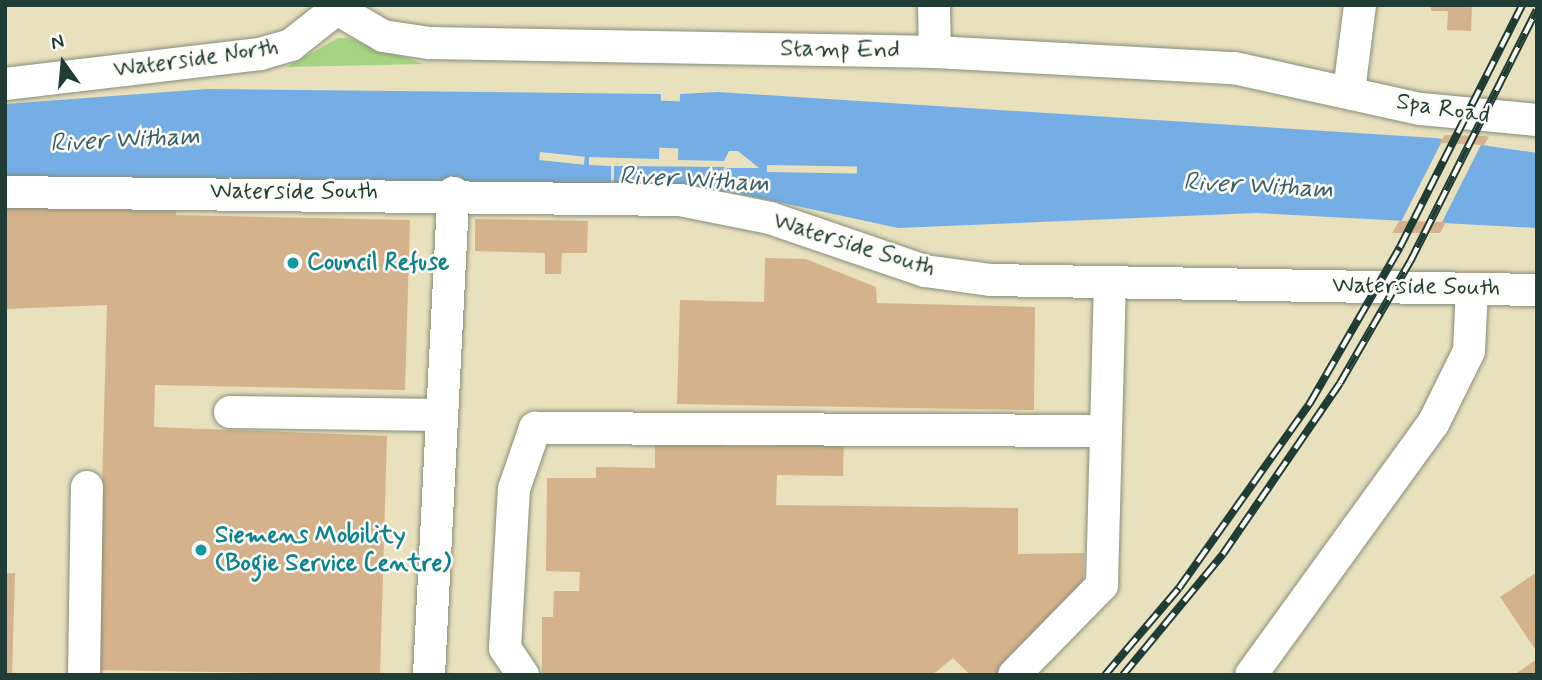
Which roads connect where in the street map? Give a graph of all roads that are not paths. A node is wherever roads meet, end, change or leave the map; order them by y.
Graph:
1 (934, 5) edge
2 (1360, 5) edge
3 (332, 8) edge
4 (934, 52) junction
5 (5, 85) edge
6 (1349, 91) junction
7 (1537, 120) edge
8 (5, 192) edge
9 (453, 194) junction
10 (1111, 282) junction
11 (1472, 289) junction
12 (1537, 290) edge
13 (230, 412) dead end
14 (442, 415) junction
15 (1106, 431) junction
16 (87, 487) dead end
17 (84, 675) edge
18 (429, 675) edge
19 (523, 675) edge
20 (1014, 675) edge
21 (1251, 675) edge

1 - 4 street
2 - 6 street
3 - 4 street, Stamp End
3 - 5 street, Waterside North
4 - 6 street, Stamp End
6 - 7 street, Spa Road
8 - 9 street, Waterside South
9 - 10 street, Waterside South
9 - 14 street
10 - 11 street, Waterside South
10 - 15 street
11 - 12 street, Waterside South
11 - 21 street
13 - 14 street
14 - 18 street
15 - 19 street
15 - 20 street
16 - 17 street

